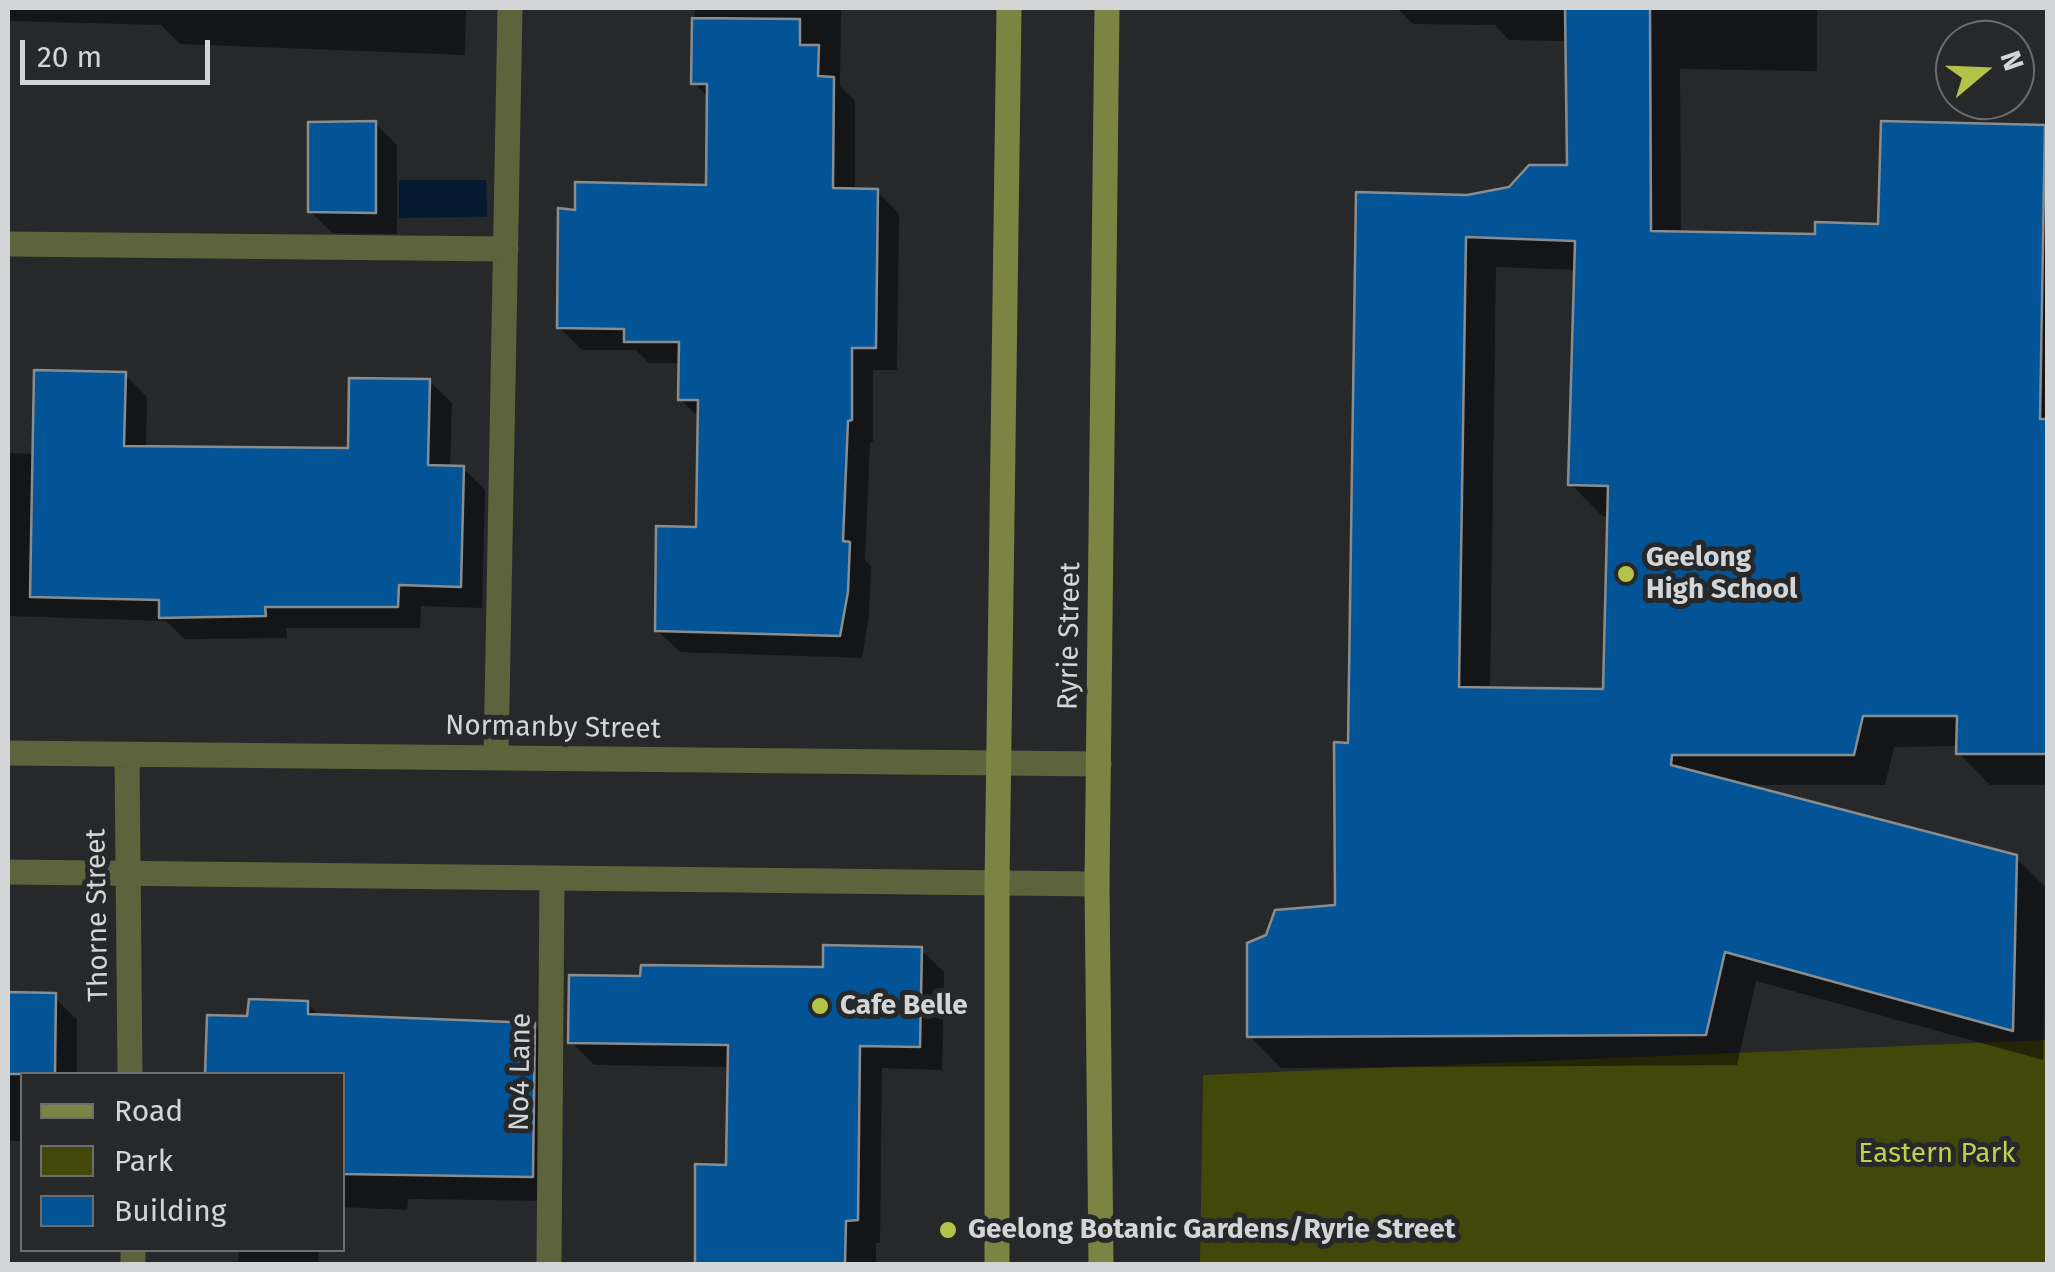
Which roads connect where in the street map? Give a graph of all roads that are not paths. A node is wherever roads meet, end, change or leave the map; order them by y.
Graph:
1 (510, 8) edge
2 (1009, 8) edge
3 (1107, 8) edge
4 (8, 244) edge
5 (506, 248) junction
6 (8, 753) edge
7 (128, 754) junction
8 (496, 757) junction
9 (999, 764) junction
10 (1098, 764) junction
11 (8, 872) edge
12 (127, 873) junction
13 (552, 880) junction
14 (996, 884) junction
15 (1096, 884) junction
16 (130, 1072) edge
17 (549, 1264) edge
18 (997, 1264) edge
19 (1101, 1264) edge

1 - 5 street
2 - 9 main road
3 - 10 main road, Ryrie Street
4 - 5 street
5 - 8 street
6 - 7 street, Normanby Street
7 - 8 street, Normanby Street
7 - 12 street, Thorne Street
8 - 9 street, Normanby Street
9 - 10 street, Normanby Street
9 - 14 main road
10 - 15 main road, Ryrie Street
11 - 12 street
12 - 13 street
12 - 16 street, Thorne Street
13 - 14 street
13 - 17 street, No4 Lane
14 - 15 street
14 - 18 main road
15 - 19 main road, Ryrie Street

